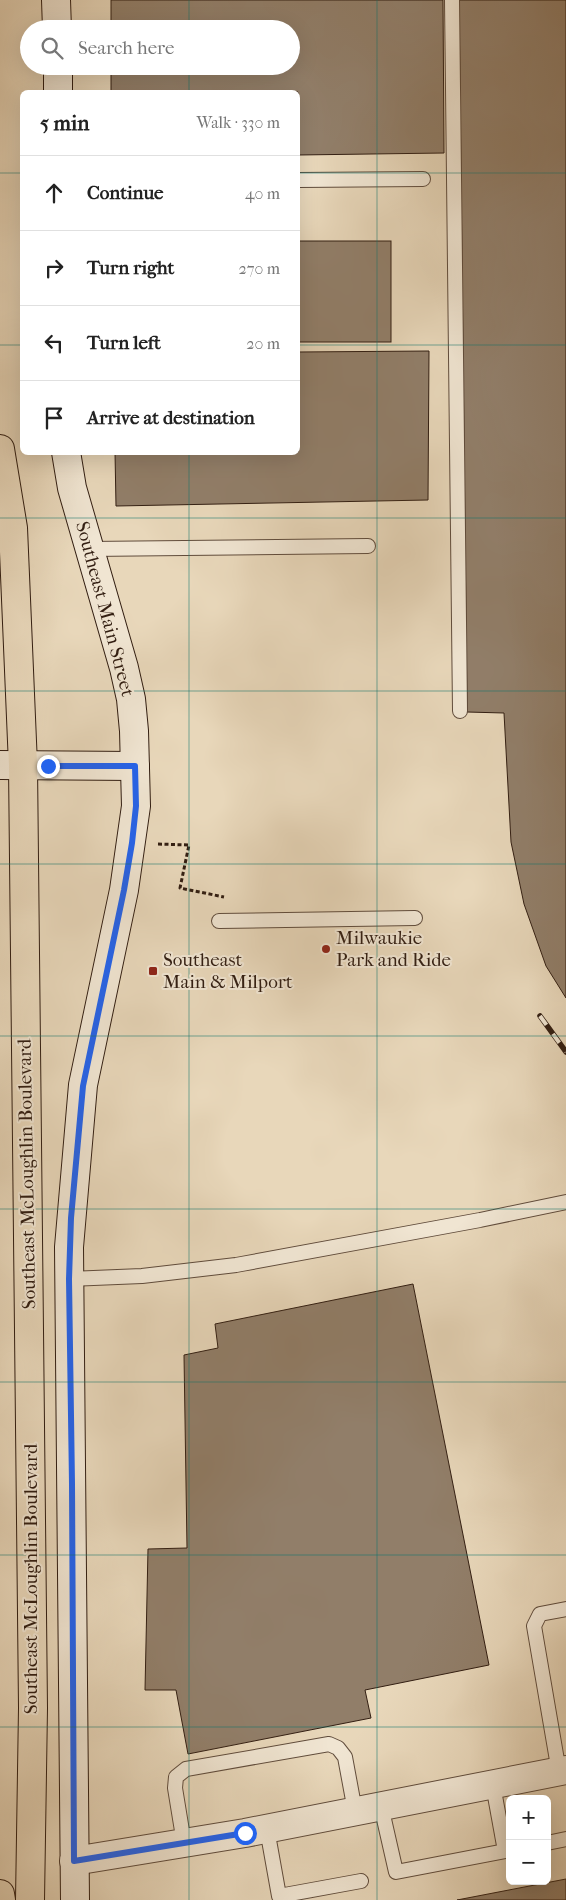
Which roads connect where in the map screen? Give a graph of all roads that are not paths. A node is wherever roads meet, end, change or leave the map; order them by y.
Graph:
1 (56, 0) edge
2 (452, 0) edge
3 (57, 20) edge
4 (58, 75) edge
5 (58, 90) edge
6 (423, 179) dead end
7 (300, 180) edge
8 (0, 449) edge
9 (66, 455) edge
10 (368, 546) dead end
11 (90, 549) junction
12 (460, 711) dead end
13 (11, 765) edge
14 (135, 766) junction
15 (415, 918) dead end
16 (219, 921) dead end
17 (566, 1202) edge
18 (69, 1279) junction
19 (566, 1609) edge
20 (563, 1771) edge
21 (493, 1785) junction
22 (368, 1809) junction
23 (267, 1829) junction
24 (566, 1839) edge
25 (551, 1842) edge
26 (184, 1843) junction
27 (506, 1845) edge
28 (506, 1850) edge
29 (74, 1861) junction
30 (361, 1881) dead end
31 (0, 1894) edge
32 (1, 1900) edge
33 (30, 1900) edge
34 (75, 1900) edge

1 - 3 street
2 - 12 lane
4 - 5 street
6 - 7 lane
8 - 13 main road, Southeast McLoughlin Boulevard
9 - 11 street, Southeast Main Street
10 - 11 lane
11 - 14 street, Southeast Main Street
13 - 14 street
13 - 33 main road, Southeast McLoughlin Boulevard
14 - 18 street, Southeast Main Street
15 - 16 lane
17 - 18 lane
18 - 29 street, Southeast Main Street
19 - 20 lane
20 - 21 street
21 - 22 street
21 - 27 lane
22 - 23 street
22 - 26 lane
22 - 28 lane
23 - 26 street
23 - 30 lane
24 - 25 lane
26 - 29 street
29 - 34 street, Southeast Main Street
31 - 32 main road

